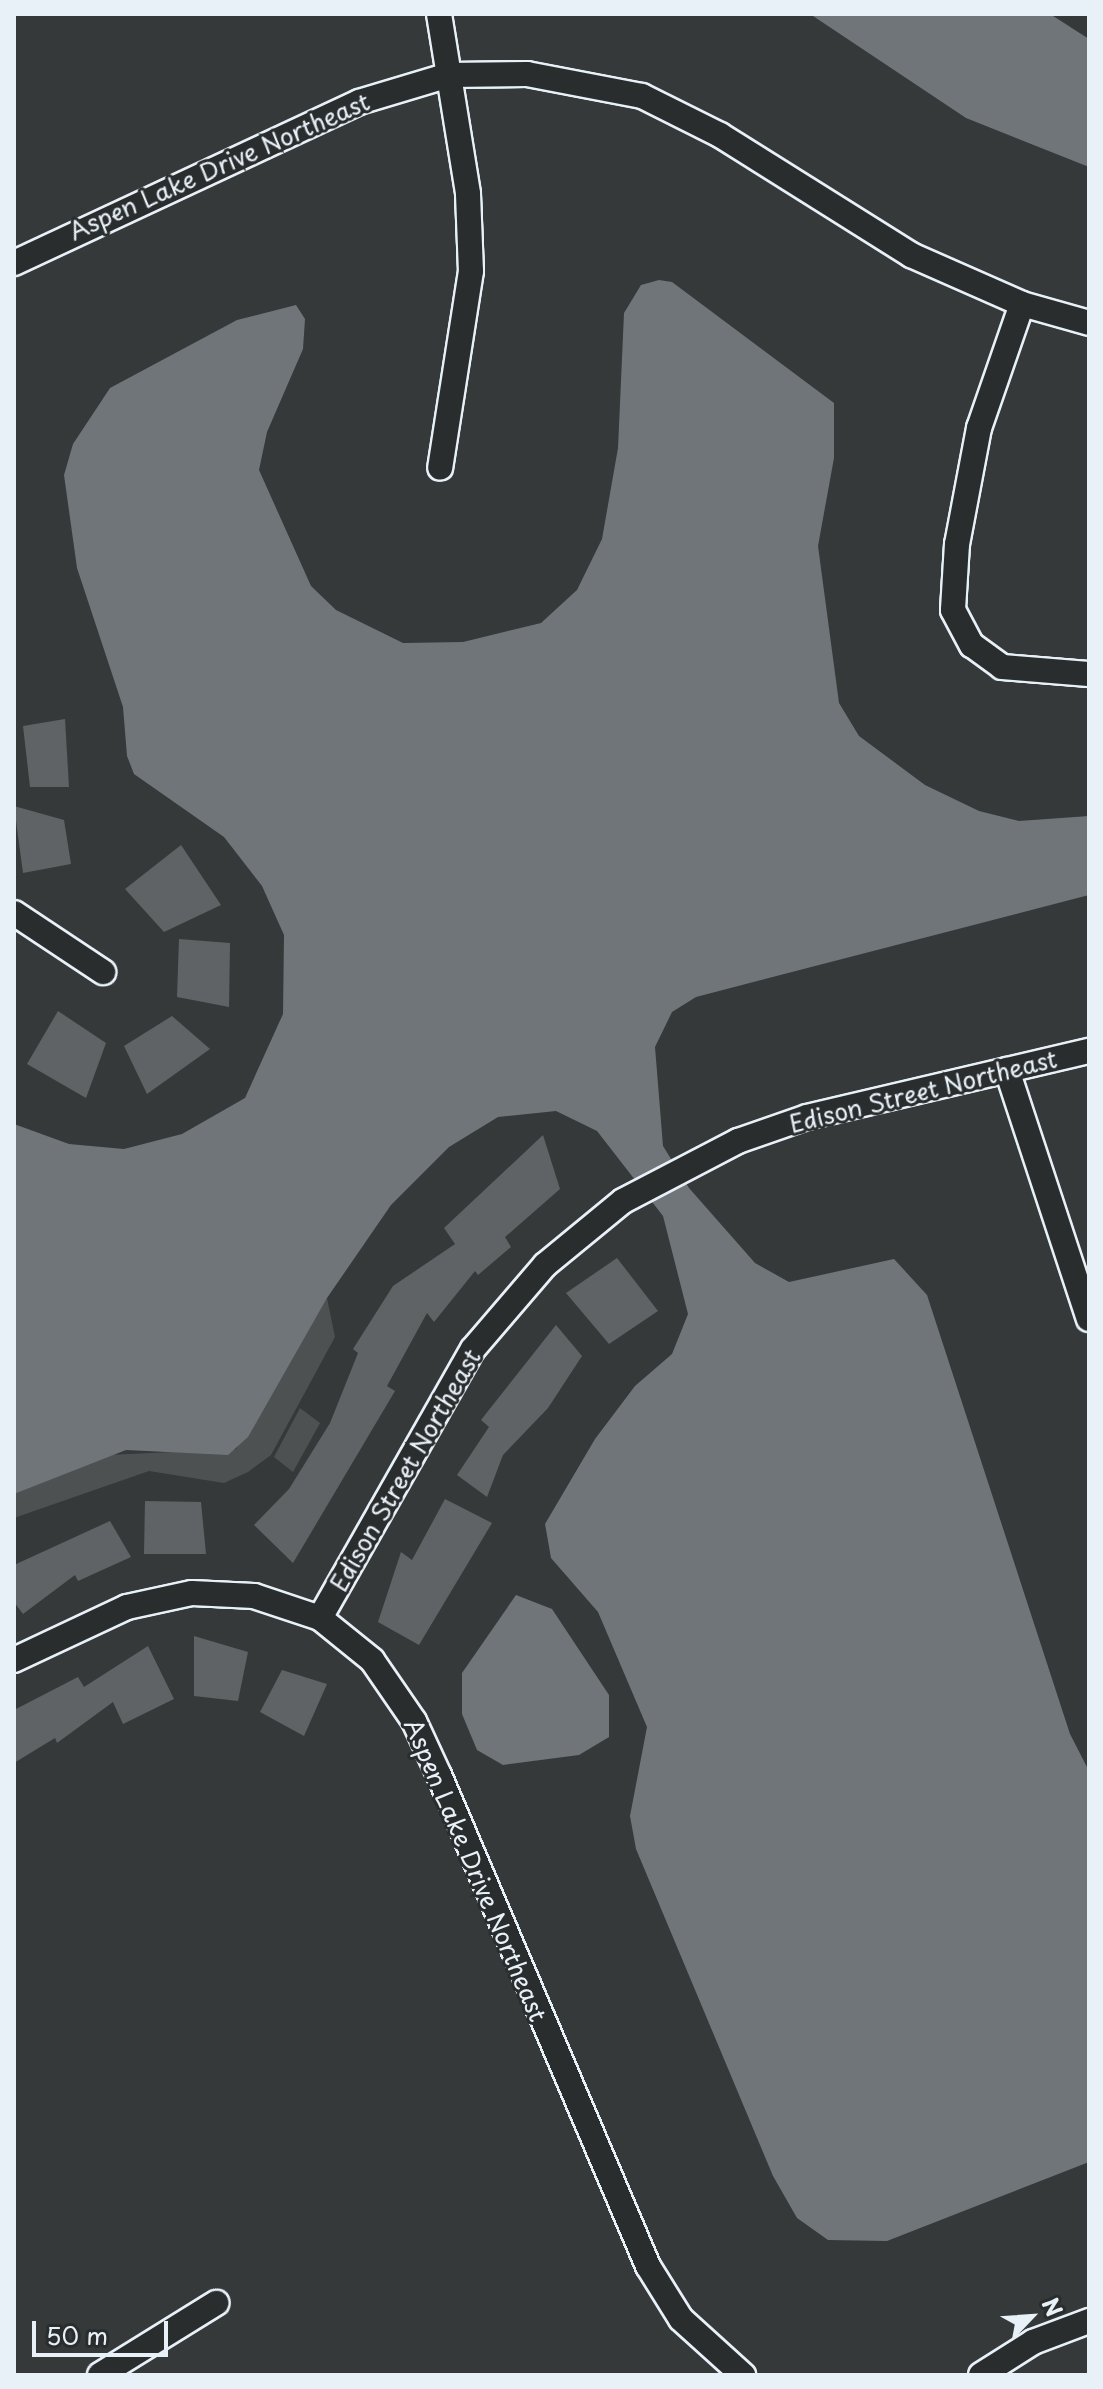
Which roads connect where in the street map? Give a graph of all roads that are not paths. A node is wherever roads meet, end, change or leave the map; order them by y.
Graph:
1 (439, 14) edge
2 (449, 75) junction
3 (14, 263) edge
4 (1022, 304) junction
5 (1089, 323) edge
6 (440, 468) dead end
7 (1089, 674) edge
8 (14, 913) edge
9 (103, 972) dead end
10 (1089, 1051) edge
11 (1007, 1070) junction
12 (1089, 1319) edge
13 (320, 1618) junction
14 (14, 1660) edge
15 (216, 2303) dead end
16 (1089, 2321) edge
17 (100, 2375) edge
18 (743, 2375) edge
19 (981, 2375) edge

1 - 2 street
2 - 3 street, Aspen Lake Drive Northeast
2 - 4 street, Aspen Lake Drive Northeast
2 - 6 street
4 - 5 street, Aspen Lake Drive Northeast
4 - 7 street
8 - 9 street
10 - 11 street, Edison Street Northeast
11 - 12 street
11 - 13 street, Edison Street Northeast
13 - 14 street, Aspen Lake Drive Northeast
13 - 18 street, Aspen Lake Drive Northeast
15 - 17 street
16 - 19 street

